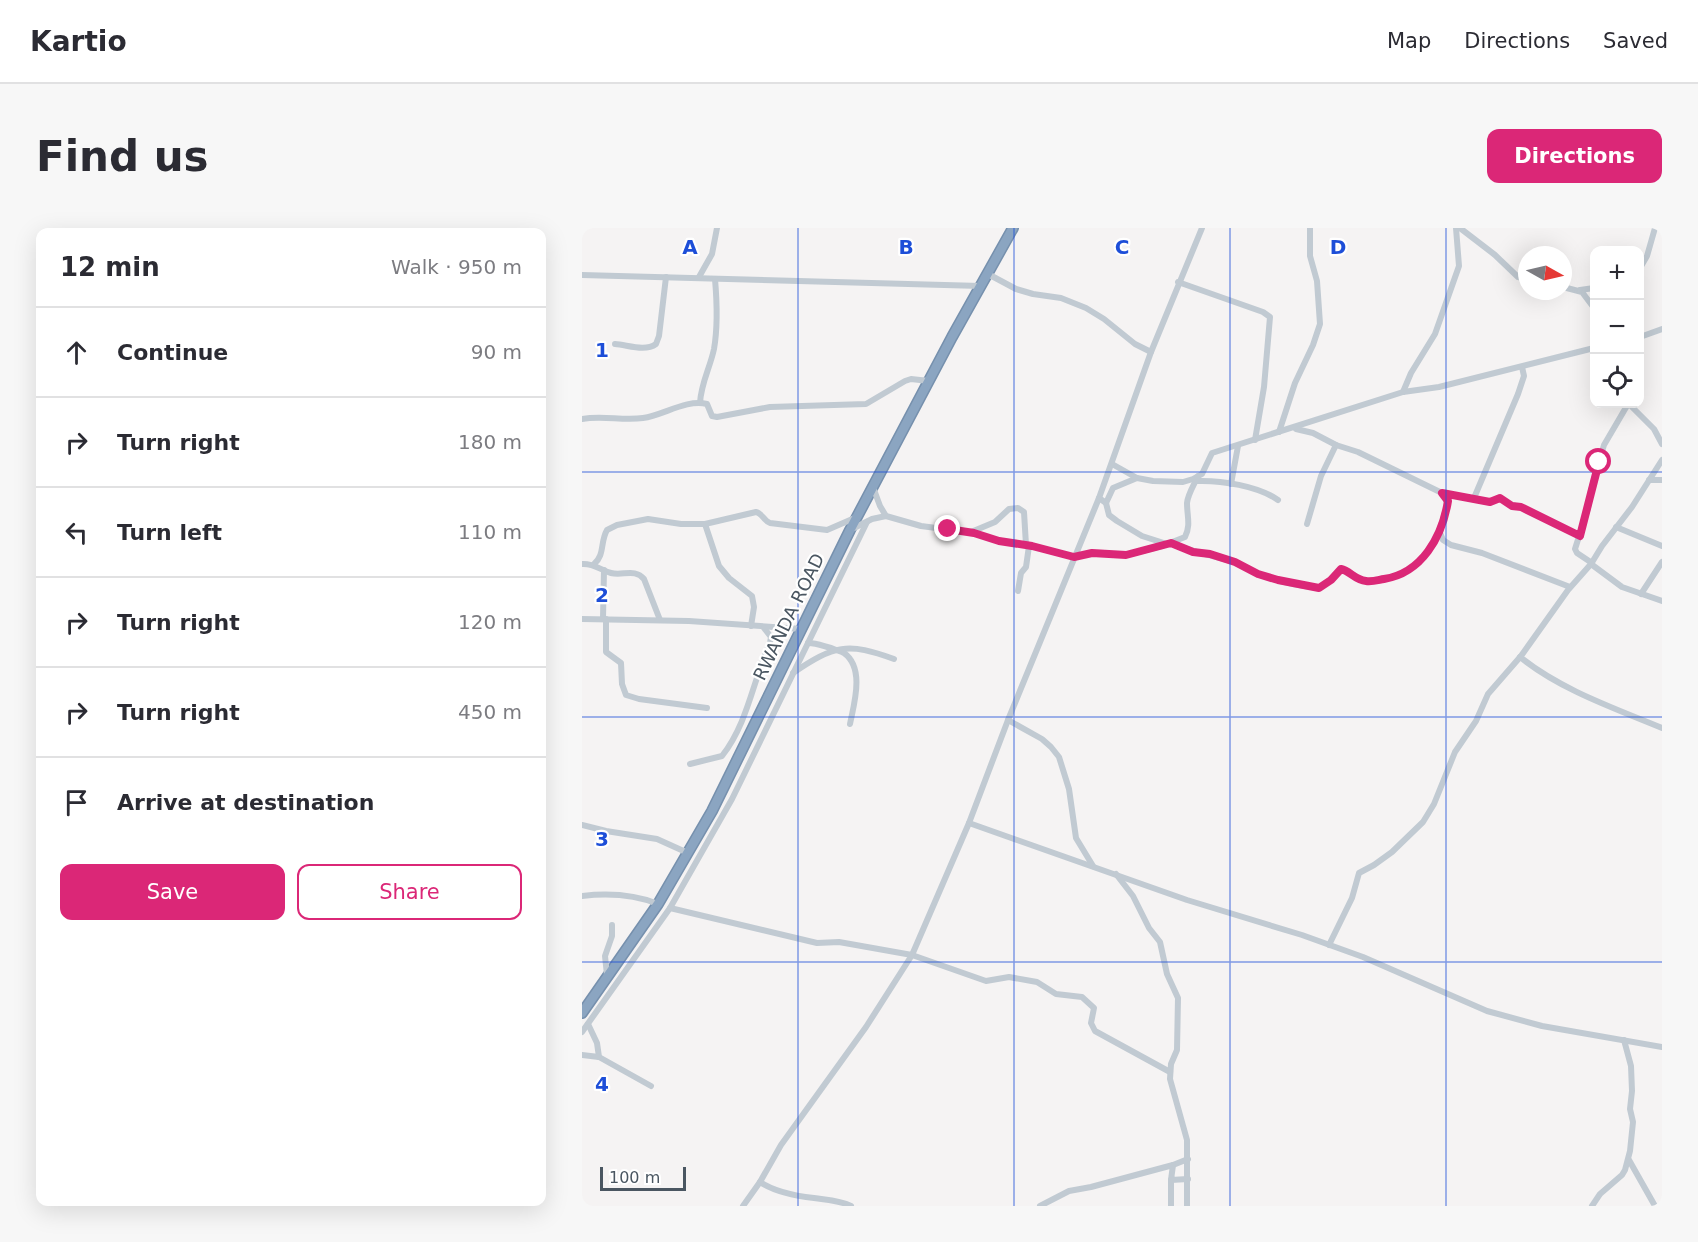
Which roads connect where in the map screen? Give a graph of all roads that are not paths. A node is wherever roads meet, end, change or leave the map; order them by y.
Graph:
1 (717, 228) edge
2 (1013, 228) edge
3 (1202, 228) edge
4 (1310, 228) edge
5 (1458, 228) edge
6 (1655, 228) edge
7 (1644, 261) edge
8 (988, 274) junction
9 (582, 275) edge
10 (666, 277) junction
11 (699, 277) junction
12 (1518, 277) edge
13 (715, 279) junction
14 (1178, 282) junction
15 (981, 286) junction
16 (1590, 288) edge
17 (1572, 289) edge
18 (1576, 290) junction
19 (1590, 302) edge
20 (1662, 329) edge
21 (1644, 336) edge
22 (615, 344) dead end
23 (1590, 349) edge
24 (1151, 352) junction
25 (1522, 367) junction
26 (929, 381) junction
27 (1403, 392) junction
28 (700, 403) junction
29 (1626, 408) edge
30 (1632, 408) edge
31 (582, 418) edge
32 (1292, 428) junction
33 (1279, 432) junction
34 (1255, 440) junction
35 (1662, 444) edge
36 (1336, 445) junction
37 (1238, 446) junction
38 (1662, 460) edge
39 (1112, 464) junction
40 (1656, 467) junction
41 (1137, 478) junction
42 (1197, 478) junction
43 (1662, 479) edge
44 (1649, 480) junction
45 (1231, 484) junction
46 (873, 487) junction
47 (1442, 493) junction
48 (1099, 498) junction
49 (1474, 498) junction
50 (1278, 500) dead end
51 (1106, 503) junction
52 (886, 516) junction
53 (857, 517) junction
54 (867, 522) junction
55 (705, 524) junction
56 (1307, 524) dead end
57 (1616, 527) junction
58 (850, 530) junction
59 (971, 532) junction
60 (1439, 532) junction
61 (1580, 536) junction
62 (1169, 544) junction
63 (1027, 546) junction
64 (1662, 546) edge
65 (1074, 557) junction
66 (1662, 562) edge
67 (582, 564) edge
68 (594, 564) junction
69 (1591, 564) junction
70 (604, 570) junction
71 (1570, 587) junction
72 (1018, 591) dead end
73 (1641, 594) junction
74 (1662, 601) edge
75 (604, 618) junction
76 (582, 619) edge
77 (660, 620) junction
78 (751, 626) junction
79 (763, 627) junction
80 (802, 629) junction
81 (808, 643) junction
82 (835, 650) junction
83 (1520, 657) junction
84 (894, 659) dead end
85 (793, 673) junction
86 (707, 708) dead end
87 (1008, 720) junction
88 (850, 724) dead end
89 (1662, 728) edge
90 (690, 764) dead end
91 (969, 823) junction
92 (582, 825) edge
93 (688, 853) junction
94 (1094, 867) junction
95 (1116, 874) junction
96 (582, 896) edge
97 (657, 904) junction
98 (670, 908) junction
99 (612, 925) dead end
100 (1329, 945) junction
101 (912, 954) junction
102 (607, 975) junction
103 (582, 1013) edge
104 (588, 1024) junction
105 (582, 1032) edge
106 (1624, 1040) junction
107 (1662, 1047) edge
108 (582, 1055) edge
109 (599, 1057) junction
110 (1170, 1072) junction
111 (651, 1086) dead end
112 (1188, 1159) junction
113 (1628, 1159) junction
114 (1173, 1166) junction
115 (1188, 1179) junction
116 (1171, 1180) junction
117 (760, 1182) junction
118 (742, 1206) edge
119 (851, 1206) edge
120 (1040, 1206) edge
121 (1171, 1206) edge
122 (1187, 1206) edge
123 (1592, 1206) edge
124 (1655, 1206) edge

1 - 11 street
2 - 8 highway, RWANDA ROAD
3 - 14 street
4 - 33 street
5 - 12 street
5 - 27 street
6 - 7 street
8 - 15 highway, RWANDA ROAD
8 - 24 street
9 - 10 street
10 - 11 street
10 - 22 street
11 - 13 street
13 - 15 street
13 - 28 street
14 - 24 street
14 - 34 street
15 - 26 highway, RWANDA ROAD
16 - 18 street
17 - 18 street
18 - 19 street
20 - 21 street
23 - 25 street
24 - 39 street
25 - 27 street
25 - 49 street
26 - 28 street
26 - 46 highway, RWANDA ROAD
27 - 32 street
28 - 31 street
29 - 61 street
30 - 35 street
32 - 33 street
32 - 36 street
33 - 34 street
34 - 37 street
36 - 47 street
36 - 56 street
37 - 42 street
37 - 45 street
38 - 40 street
39 - 41 street
39 - 48 street
40 - 43 street
40 - 44 street
41 - 42 street
41 - 51 street
42 - 45 street
42 - 62 street
43 - 44 street
44 - 57 street
45 - 50 street
46 - 52 street
46 - 53 highway, RWANDA ROAD
47 - 49 street
47 - 60 street
48 - 51 street
48 - 65 street
49 - 61 street
51 - 62 street
52 - 54 street
52 - 59 street
53 - 55 street
53 - 58 highway, RWANDA ROAD
54 - 58 street
54 - 81 street
55 - 68 street
55 - 78 street
57 - 64 street
57 - 69 street
58 - 80 highway, RWANDA ROAD
59 - 63 street
59 - 63 street
60 - 62 street
60 - 71 street
61 - 69 street
62 - 65 street
63 - 65 street
63 - 72 street
65 - 87 street
66 - 73 street
67 - 68 street
68 - 70 street
69 - 71 street
69 - 73 street
70 - 75 street
70 - 77 street
71 - 83 street
73 - 74 street
75 - 76 street
75 - 77 street
75 - 86 street
77 - 78 street
78 - 79 street
79 - 80 street
79 - 90 street
80 - 93 highway, RWANDA ROAD
81 - 82 street
81 - 85 street
82 - 84 street
82 - 85 street
82 - 88 street
83 - 89 street
83 - 100 street
85 - 98 street
87 - 91 street
87 - 94 street
91 - 94 street
91 - 101 street
92 - 93 street
93 - 97 highway, RWANDA ROAD
94 - 95 street
95 - 100 street
95 - 110 street
96 - 97 street
97 - 102 highway, RWANDA ROAD
98 - 101 street
98 - 104 street
99 - 102 street
100 - 106 street
101 - 110 street
101 - 117 street
102 - 103 highway, RWANDA ROAD
104 - 105 street
104 - 109 street
106 - 107 street
106 - 113 street
108 - 109 street
109 - 111 street
110 - 112 street
112 - 114 street
112 - 115 street
113 - 123 street
113 - 124 street
114 - 116 street
114 - 120 street
115 - 116 street
115 - 122 street
116 - 121 street
117 - 118 street
117 - 119 street

